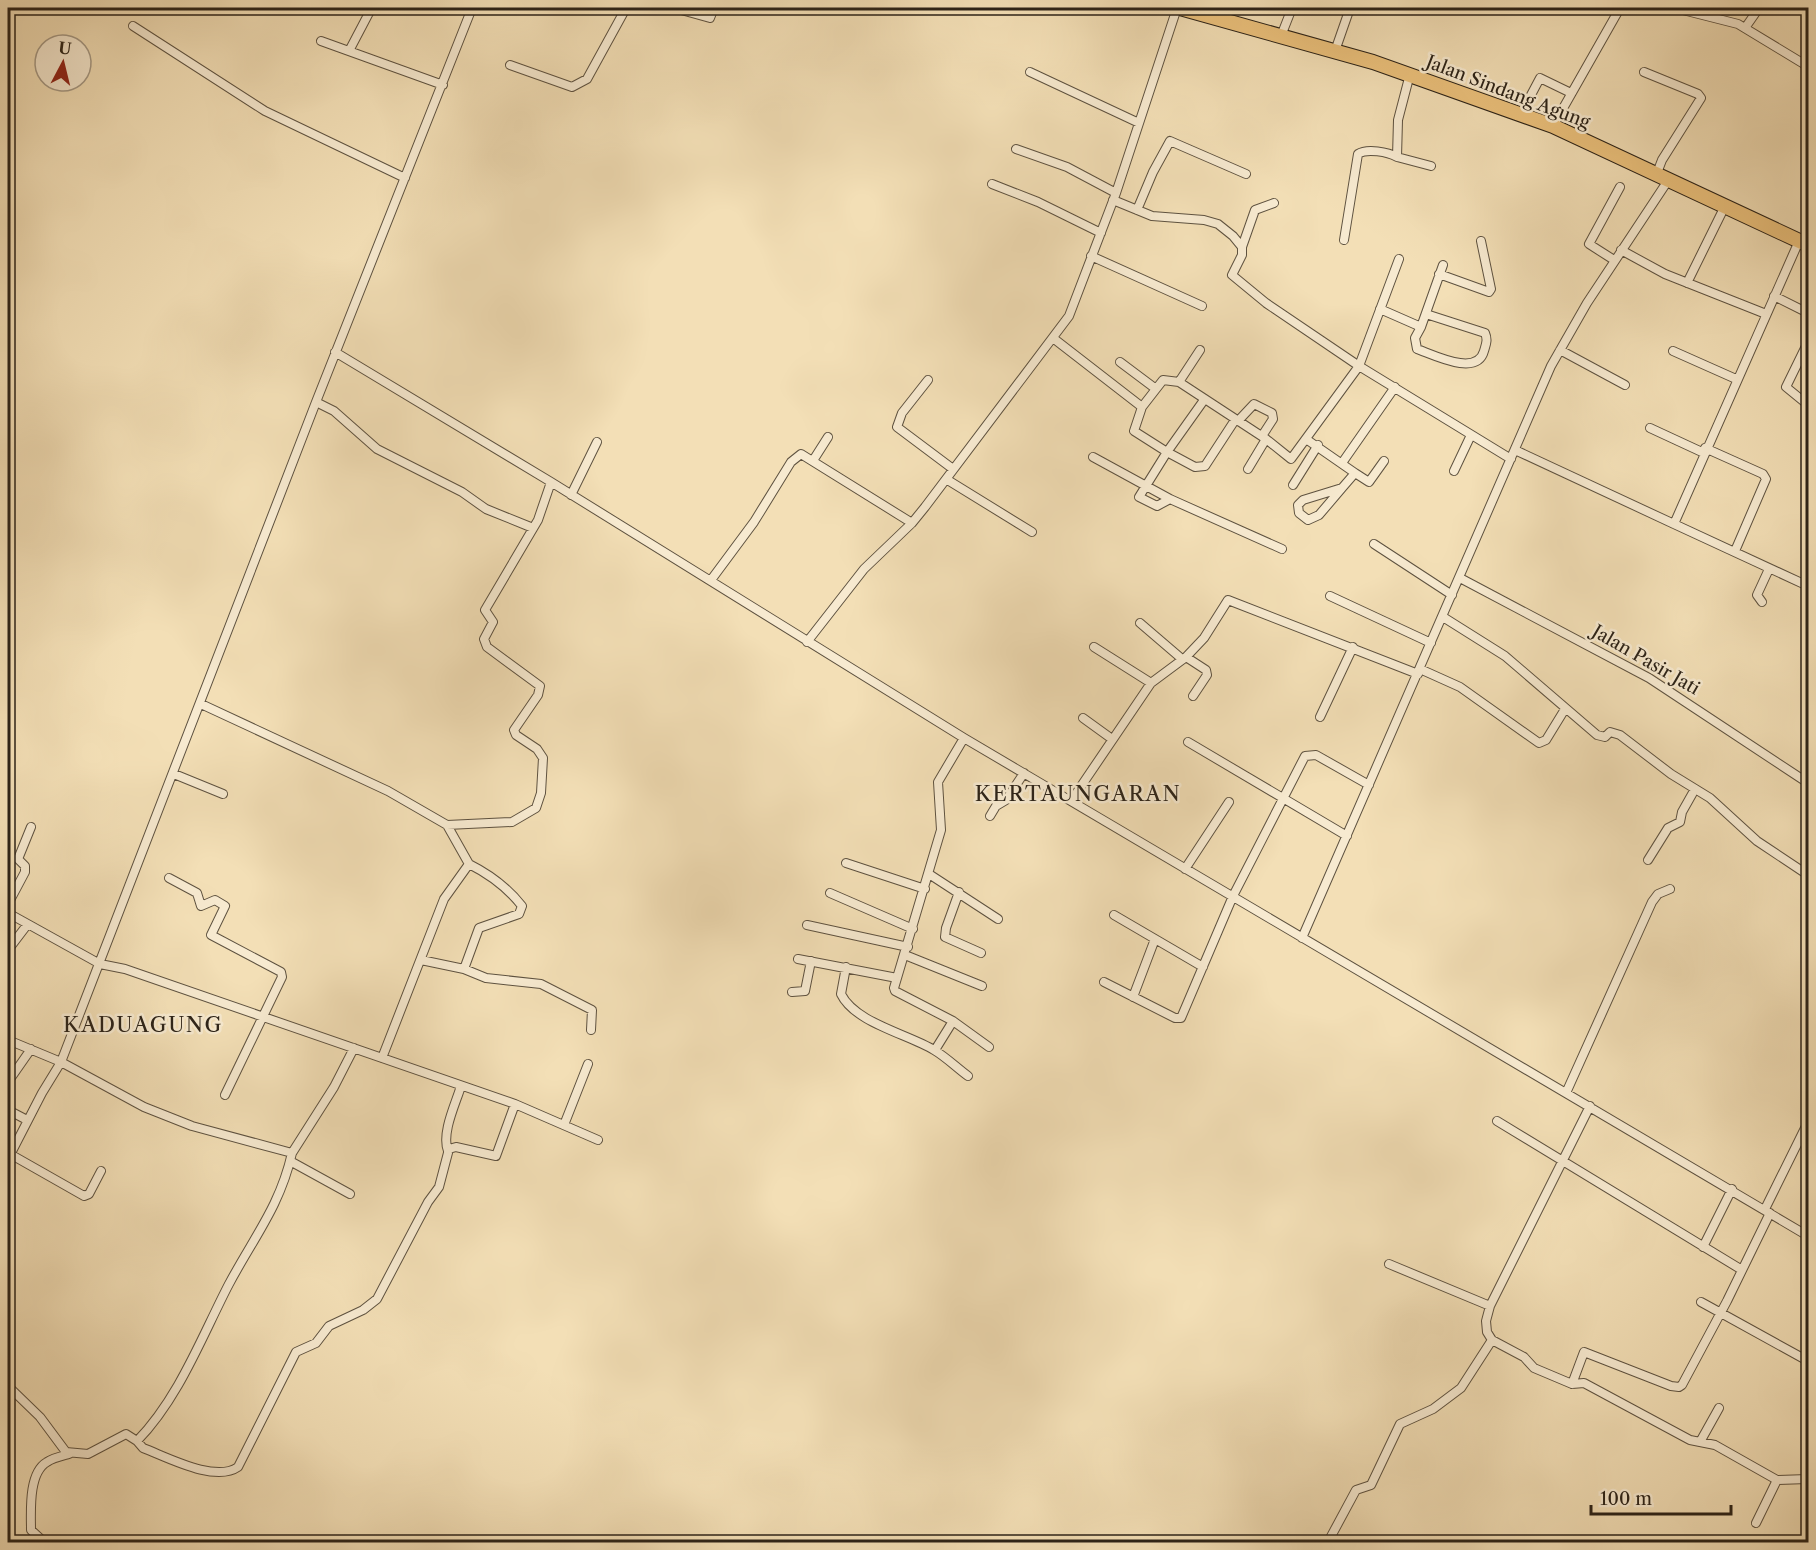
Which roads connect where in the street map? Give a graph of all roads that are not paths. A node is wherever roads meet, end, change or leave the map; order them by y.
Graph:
1 (472, 8) edge
2 (626, 8) edge
3 (674, 8) edge
4 (714, 8) edge
5 (1183, 8) edge
6 (1292, 8) edge
7 (1350, 8) edge
8 (1620, 8) edge
9 (1675, 8) edge
10 (1759, 8) edge
11 (370, 11) dead end
12 (133, 26) dead end
13 (1745, 28) junction
14 (1281, 36) junction
15 (321, 41) dead end
16 (349, 51) junction
17 (1335, 51) junction
18 (510, 64) dead end
19 (1804, 64) dead end
20 (1030, 72) dead end
21 (1644, 72) dead end
22 (1410, 74) junction
23 (443, 85) junction
24 (1571, 93) junction
25 (1521, 114) junction
26 (1139, 123) junction
27 (1553, 126) junction
28 (1016, 149) dead end
29 (1397, 157) junction
30 (1431, 166) dead end
31 (1246, 174) dead end
32 (1663, 176) junction
33 (405, 178) junction
34 (992, 184) dead end
35 (1620, 187) dead end
36 (1114, 196) junction
37 (1274, 203) dead end
38 (1725, 206) junction
39 (1137, 210) junction
40 (1101, 233) junction
41 (1344, 240) dead end
42 (1481, 241) dead end
43 (1804, 243) edge
44 (1242, 247) junction
45 (1621, 250) junction
46 (1091, 256) junction
47 (1399, 259) dead end
48 (1614, 260) junction
49 (1443, 265) dead end
50 (1439, 274) junction
51 (1687, 283) junction
52 (1774, 296) junction
53 (1202, 306) dead end
54 (1380, 309) junction
55 (1809, 313) edge
56 (1426, 314) junction
57 (1766, 314) junction
58 (1421, 327) junction
59 (1053, 338) junction
60 (1809, 342) edge
61 (1200, 350) dead end
62 (1560, 350) junction
63 (1672, 351) dead end
64 (335, 352) junction
65 (1120, 362) dead end
66 (1359, 366) junction
67 (1737, 379) junction
68 (928, 380) dead end
69 (1179, 382) junction
70 (1625, 385) dead end
71 (1395, 387) junction
72 (1156, 388) junction
73 (1204, 400) junction
74 (316, 402) junction
75 (1809, 405) edge
76 (1142, 407) junction
77 (1236, 420) junction
78 (1650, 428) dead end
79 (1471, 435) junction
80 (828, 437) dead end
81 (1264, 438) junction
82 (1306, 439) junction
83 (597, 442) dead end
84 (1318, 446) junction
85 (1515, 450) junction
86 (1705, 450) junction
87 (1167, 452) junction
88 (1093, 457) dead end
89 (814, 459) junction
90 (1291, 459) junction
91 (1511, 459) junction
92 (1384, 461) dead end
93 (1342, 463) junction
94 (953, 469) junction
95 (1304, 469) junction
96 (1248, 470) dead end
97 (1454, 471) dead end
98 (1355, 473) junction
99 (946, 479) junction
100 (551, 482) junction
101 (1293, 485) dead end
102 (1145, 487) junction
103 (1342, 488) junction
104 (571, 495) junction
105 (1170, 499) junction
106 (912, 523) junction
107 (1674, 524) junction
108 (533, 528) junction
109 (1032, 532) dead end
110 (1374, 544) dead end
111 (1282, 549) dead end
112 (1735, 551) junction
113 (1769, 569) junction
114 (1460, 578) junction
115 (711, 580) junction
116 (1809, 586) edge
117 (1330, 596) dead end
118 (1452, 596) junction
119 (1762, 602) dead end
120 (1443, 617) junction
121 (1140, 623) dead end
122 (807, 642) junction
123 (1431, 643) junction
124 (1094, 647) dead end
125 (1353, 647) junction
126 (1184, 658) junction
127 (1419, 671) junction
128 (1151, 683) junction
129 (1193, 696) dead end
130 (201, 704) junction
131 (1565, 709) junction
132 (1320, 717) dead end
133 (1083, 718) dead end
134 (964, 738) junction
135 (1112, 739) junction
136 (1188, 742) dead end
137 (1024, 773) junction
138 (174, 774) junction
139 (1809, 783) edge
140 (1369, 785) junction
141 (1695, 789) junction
142 (223, 794) dead end
143 (1283, 800) junction
144 (1071, 801) junction
145 (1229, 802) dead end
146 (990, 816) dead end
147 (447, 825) junction
148 (31, 826) dead end
149 (1347, 836) junction
150 (1648, 860) dead end
151 (846, 863) dead end
152 (469, 864) junction
153 (1185, 869) junction
154 (929, 874) junction
155 (1809, 875) edge
156 (169, 878) dead end
157 (1670, 888) dead end
158 (925, 889) junction
159 (959, 892) junction
160 (830, 893) dead end
161 (1233, 896) junction
162 (8, 904) edge
163 (8, 913) edge
164 (1114, 915) dead end
165 (998, 919) dead end
166 (27, 925) junction
167 (807, 925) dead end
168 (913, 929) junction
169 (1302, 938) junction
170 (1155, 939) junction
171 (8, 950) edge
172 (906, 951) junction
173 (981, 953) dead end
174 (798, 959) dead end
175 (421, 960) junction
176 (810, 961) junction
177 (100, 964) junction
178 (846, 967) junction
179 (1203, 968) junction
180 (465, 969) junction
181 (897, 978) junction
182 (1104, 982) dead end
183 (982, 986) dead end
184 (792, 992) dead end
185 (1133, 997) junction
186 (262, 1015) junction
187 (953, 1021) junction
188 (591, 1030) dead end
189 (8, 1040) edge
190 (989, 1047) dead end
191 (354, 1048) junction
192 (31, 1049) junction
193 (935, 1050) junction
194 (382, 1058) junction
195 (61, 1062) junction
196 (588, 1064) dead end
197 (968, 1076) dead end
198 (8, 1082) edge
199 (461, 1086) junction
200 (1566, 1093) junction
201 (225, 1095) dead end
202 (515, 1104) junction
203 (1590, 1106) junction
204 (8, 1110) edge
205 (27, 1120) junction
206 (1497, 1121) dead end
207 (1809, 1122) edge
208 (564, 1125) junction
209 (598, 1140) dead end
210 (448, 1151) junction
211 (9, 1157) edge
212 (291, 1157) junction
213 (1562, 1160) junction
214 (101, 1171) dead end
215 (1732, 1189) junction
216 (350, 1194) dead end
217 (1767, 1211) junction
218 (1809, 1236) edge
219 (1703, 1247) junction
220 (1389, 1264) dead end
221 (1742, 1270) junction
222 (1701, 1302) dead end
223 (1490, 1306) junction
224 (1721, 1312) junction
225 (1492, 1340) junction
226 (1808, 1360) edge
227 (1572, 1384) junction
228 (8, 1386) edge
229 (1719, 1408) dead end
230 (137, 1441) junction
231 (1700, 1442) junction
232 (69, 1454) junction
233 (1778, 1479) junction
234 (1809, 1479) edge
235 (1756, 1523) dead end
236 (44, 1542) edge
237 (1328, 1542) edge

1 - 23 street
2 - 18 street
3 - 4 street
5 - 14 main road, Jalan Sindang Agung
5 - 26 street
6 - 14 street
7 - 17 street
8 - 24 street
9 - 13 street
10 - 13 street
11 - 16 street
12 - 33 street
13 - 19 street
14 - 17 main road, Jalan Sindang Agung
15 - 16 street
16 - 23 street
17 - 22 main road, Jalan Sindang Agung
20 - 26 street
21 - 32 street
22 - 25 main road, Jalan Sindang Agung
22 - 29 street
23 - 33 street
24 - 25 street
24 - 27 street
25 - 27 main road, Jalan Sindang Agung
26 - 36 street
27 - 32 main road, Jalan Sindang Agung
28 - 36 street
29 - 30 street
29 - 41 street
31 - 39 street
32 - 38 main road, Jalan Sindang Agung
32 - 45 street
33 - 64 street
34 - 40 street
35 - 48 street
36 - 39 street
36 - 40 street
37 - 44 street
38 - 43 main road, Jalan Sindang Agung
38 - 51 street
39 - 44 street
40 - 46 street
42 - 50 street
43 - 52 street
44 - 66 street
45 - 48 street
45 - 51 street
46 - 53 street
46 - 59 street
47 - 54 street
48 - 62 street
49 - 50 street
50 - 56 street
51 - 57 street
52 - 55 street
52 - 57 street
54 - 58 street
54 - 66 street
56 - 58 street
56 - 58 street
57 - 67 street
59 - 76 street
59 - 94 street
60 - 75 street
61 - 69 street
62 - 70 street
62 - 85 street
63 - 67 street
64 - 74 street
64 - 100 street
65 - 72 street
66 - 71 street
66 - 82 street
67 - 86 street
68 - 94 street
69 - 72 street
69 - 73 street
71 - 79 street
71 - 93 street
72 - 76 street
73 - 77 street
73 - 87 street
74 - 108 street
74 - 130 street
76 - 87 street
77 - 81 street
77 - 81 street
77 - 87 street
78 - 86 street
79 - 91 street
79 - 97 street
80 - 89 street
81 - 90 street
81 - 96 street
82 - 84 street
82 - 90 street
83 - 104 street
84 - 93 street
84 - 95 street
85 - 91 street
85 - 107 street
86 - 107 street
86 - 112 street
87 - 102 street
88 - 102 street
89 - 106 street
89 - 115 street
90 - 95 street
91 - 114 street
92 - 98 street
93 - 98 street
94 - 99 street
95 - 101 street
98 - 103 street
99 - 106 street
99 - 109 street
100 - 104 street
100 - 108 street
102 - 105 street
102 - 105 street
103 - 103 street
104 - 115 street
105 - 111 street
106 - 122 street
107 - 112 street
108 - 147 street
110 - 118 street
112 - 113 street
113 - 116 street
113 - 119 street
114 - 118 street
114 - 139 street, Jalan Pasir Jati
115 - 122 street
117 - 123 street
118 - 120 street
120 - 123 street
120 - 131 street
121 - 126 street
122 - 134 street
123 - 127 street
124 - 128 street
125 - 126 street
125 - 127 street
125 - 132 street
126 - 128 street
126 - 129 street
127 - 131 street
127 - 140 street
128 - 135 street
130 - 138 street
130 - 147 street
131 - 141 street
133 - 135 street
134 - 137 street
134 - 154 street
135 - 144 street
136 - 143 street
137 - 144 street
137 - 146 street
138 - 142 street
138 - 177 street
140 - 143 street
140 - 149 street
141 - 150 street
141 - 155 street
143 - 149 street
143 - 161 street
144 - 153 street
145 - 153 street
147 - 152 street
148 - 162 street
149 - 169 street
151 - 158 street
152 - 175 street
152 - 180 street
153 - 161 street
154 - 158 street
154 - 159 street
156 - 186 street
157 - 200 street
158 - 168 street
159 - 165 street
159 - 173 street
160 - 168 street
161 - 169 street
161 - 179 street
163 - 166 street
164 - 170 street
166 - 171 street
166 - 177 street
167 - 172 street
168 - 172 street
169 - 200 street
170 - 179 street
170 - 185 street
172 - 181 street
172 - 183 street
174 - 176 street
175 - 180 street
175 - 194 street
176 - 178 street
176 - 184 street
177 - 186 street
177 - 195 street
178 - 181 street
178 - 193 street
179 - 185 street
180 - 188 street
181 - 187 street
182 - 185 street
186 - 191 street
186 - 201 street
187 - 190 street
187 - 193 street
189 - 192 street
191 - 194 street
191 - 212 street
192 - 195 street
192 - 198 street
193 - 197 street
194 - 199 street
195 - 205 street
195 - 212 street
196 - 208 street
199 - 202 street
199 - 210 street
200 - 203 street
202 - 208 street
202 - 210 street
203 - 213 street
203 - 215 street
204 - 205 street
205 - 211 street
206 - 213 street
207 - 217 street
208 - 209 street
210 - 230 street
211 - 214 street
212 - 216 street
212 - 230 street
213 - 219 street
213 - 223 street
215 - 217 street
215 - 219 street
217 - 218 street
217 - 221 street
219 - 221 street
220 - 223 street
221 - 224 street
222 - 224 street
223 - 225 street
224 - 226 street
224 - 227 street
225 - 227 street
225 - 237 street
227 - 231 street
228 - 232 street
229 - 231 street
230 - 232 street
231 - 233 street
232 - 236 street
233 - 234 street
233 - 235 street

